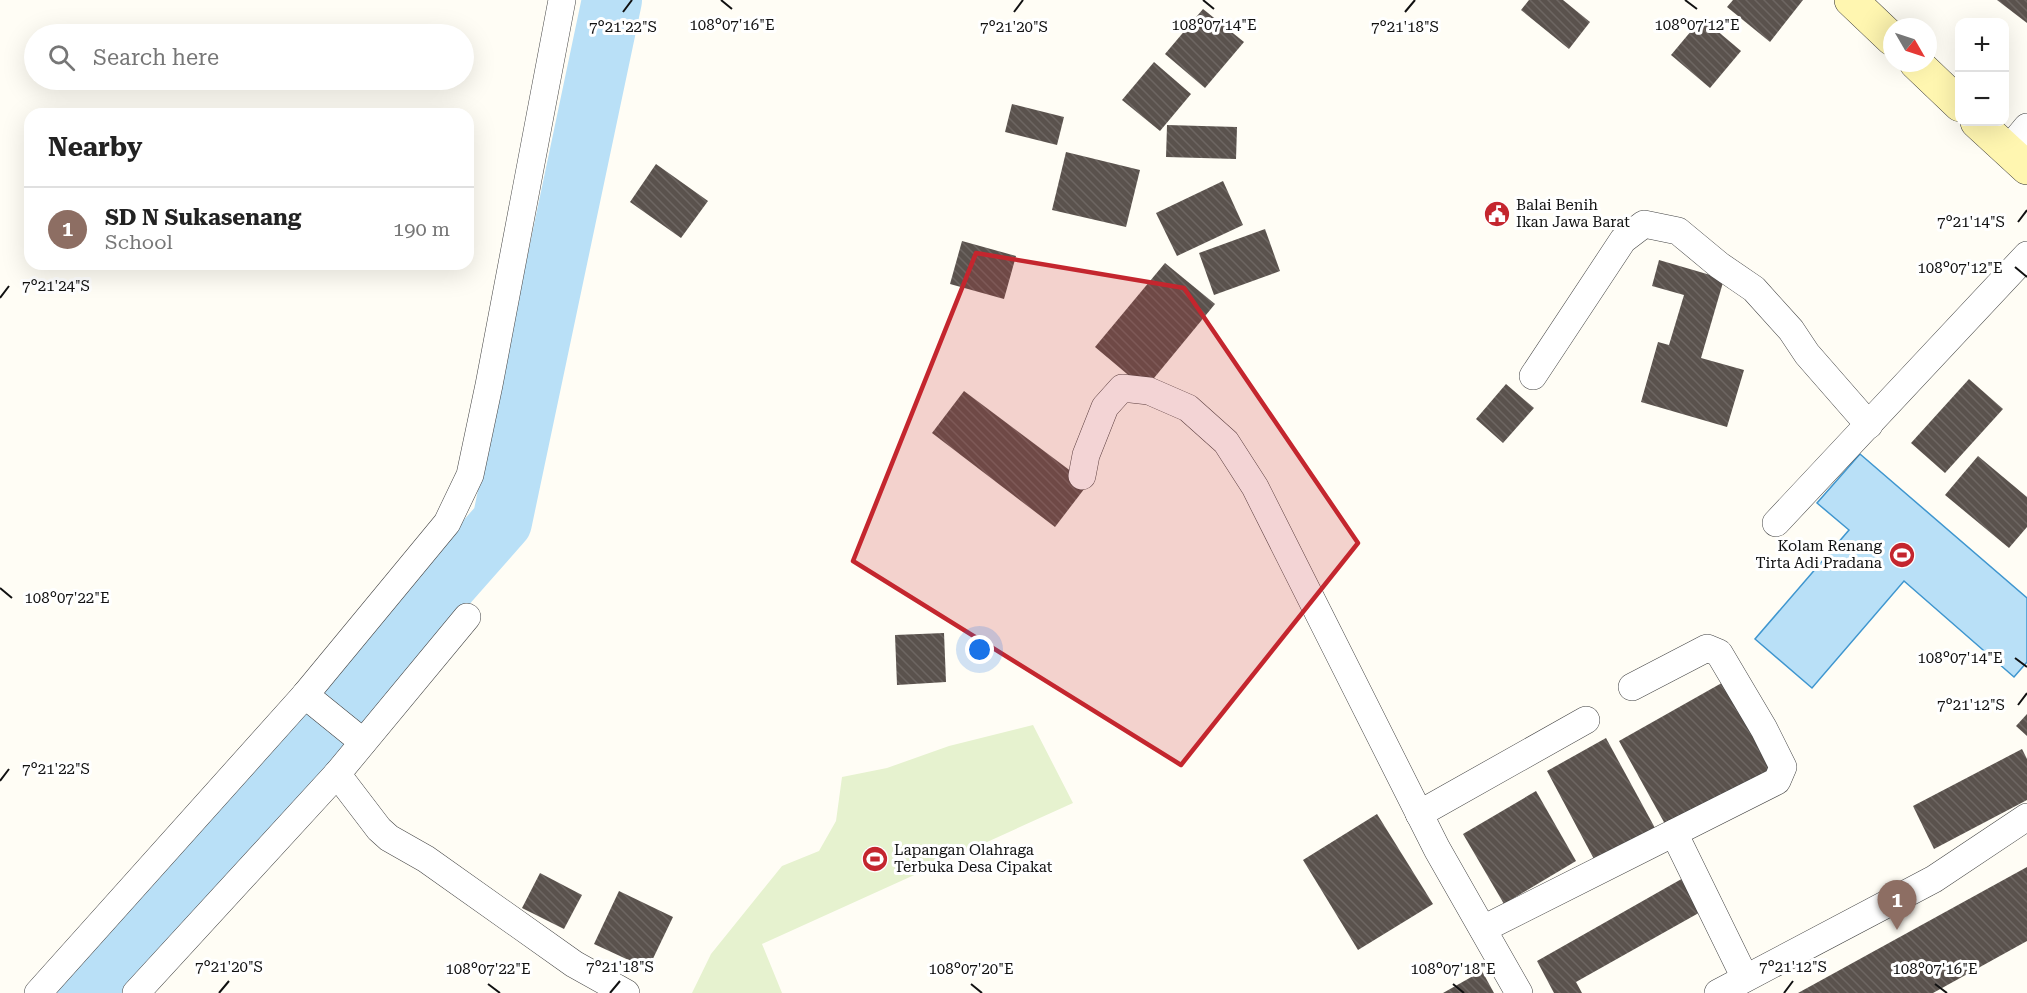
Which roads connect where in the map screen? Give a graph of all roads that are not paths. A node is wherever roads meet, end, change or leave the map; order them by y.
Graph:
1 (562, 0) edge
2 (1851, 0) edge
3 (1883, 30) edge
4 (1925, 72) edge
5 (1955, 101) edge
6 (1983, 126) edge
7 (2020, 149) edge
8 (2027, 255) edge
9 (1533, 376) dead end
10 (1869, 425) junction
11 (1082, 476) dead end
12 (1776, 523) dead end
13 (467, 617) dead end
14 (1632, 687) dead end
15 (312, 700) junction
16 (1586, 720) dead end
17 (359, 739) junction
18 (337, 774) junction
19 (1419, 814) junction
20 (2027, 817) edge
21 (1674, 833) junction
22 (1483, 929) junction
23 (1746, 978) junction
24 (38, 993) edge
25 (136, 993) edge
26 (626, 993) edge
27 (1519, 993) edge
28 (1718, 993) edge

1 - 15 street
2 - 3 street
4 - 5 street
6 - 7 street
8 - 10 street
9 - 10 street
10 - 12 street
11 - 19 street
13 - 17 street
14 - 21 street
15 - 17 street
15 - 24 street
16 - 19 street
17 - 18 street
18 - 25 street
18 - 26 street
19 - 22 street
20 - 23 street
21 - 22 street
21 - 23 street
22 - 27 street
23 - 28 street

